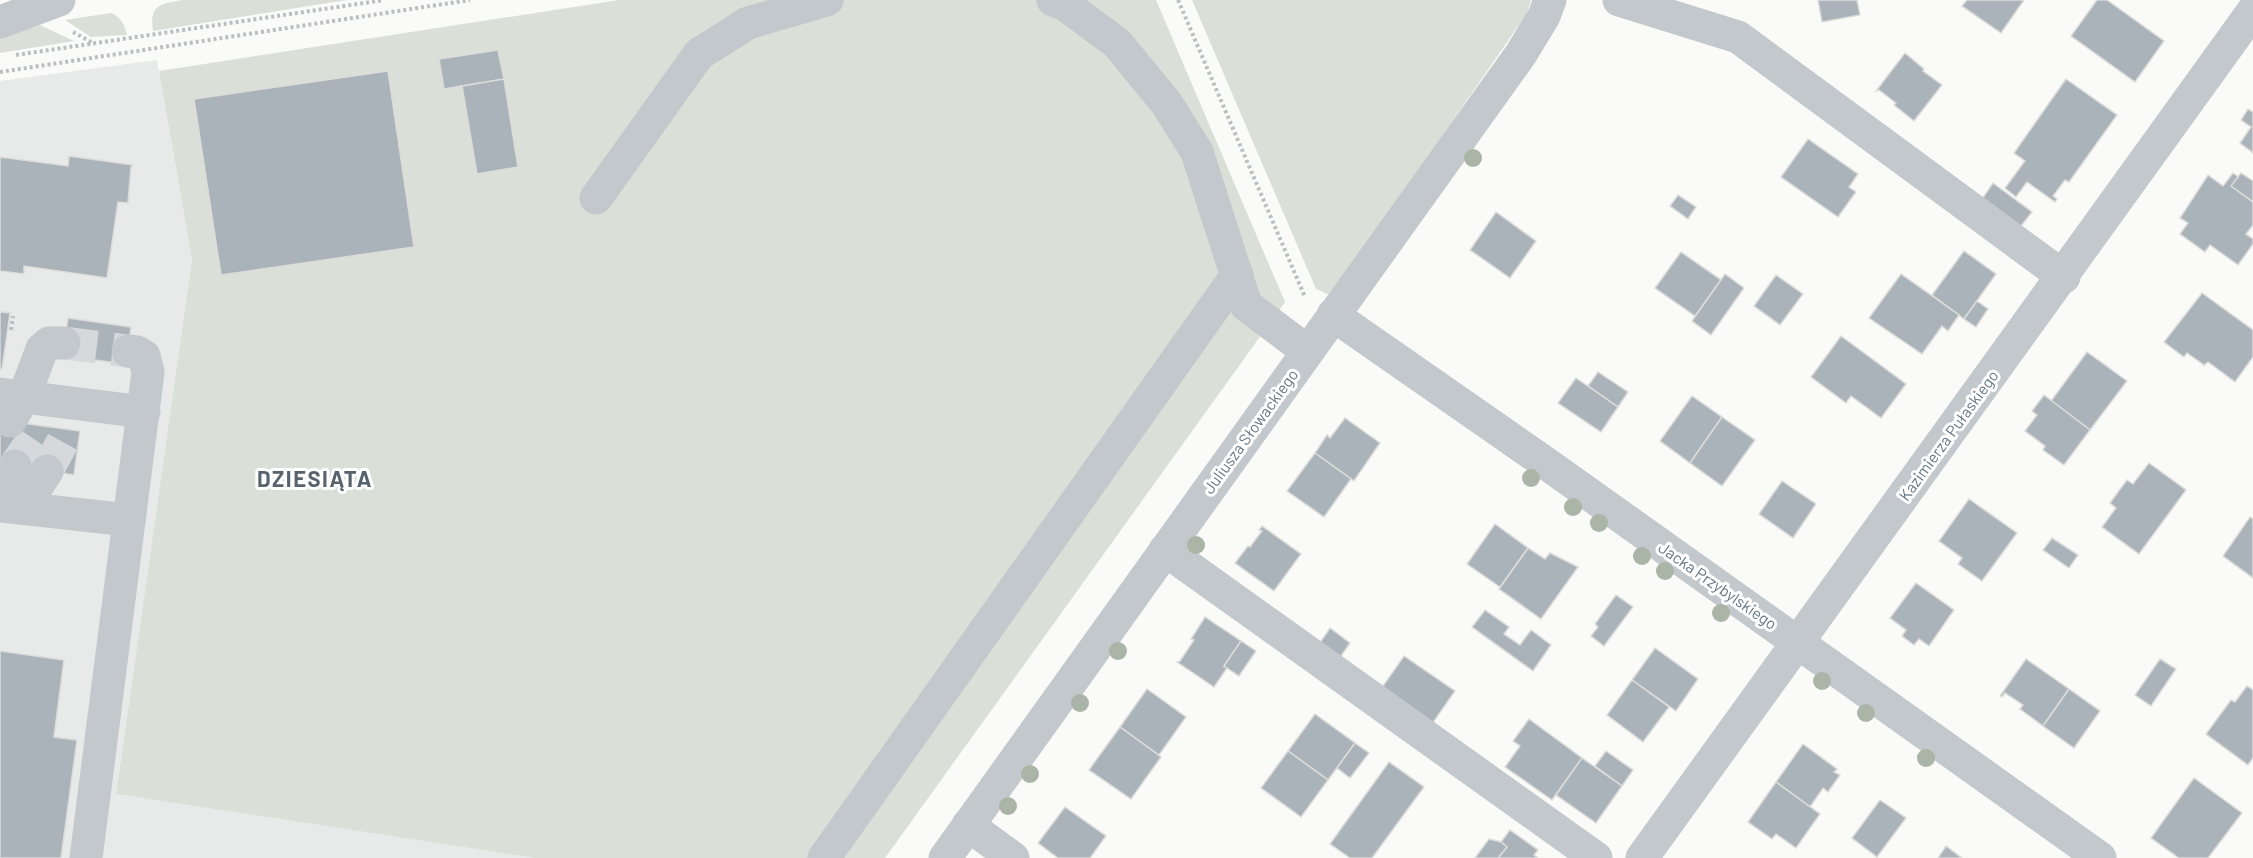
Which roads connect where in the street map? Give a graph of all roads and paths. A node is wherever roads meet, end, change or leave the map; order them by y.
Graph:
1 (59, 0) edge
2 (384, 0) edge
3 (470, 0) edge
4 (827, 0) edge
5 (1053, 0) edge
6 (1550, 0) edge
7 (1619, 0) edge
8 (2253, 11) edge
9 (0, 22) edge
10 (12, 56) dead end
11 (0, 72) edge
12 (596, 198) dead end
13 (1237, 275) junction
14 (2064, 277) junction
15 (1333, 315) junction
16 (64, 343) tunnel mouth
17 (128, 351) tunnel mouth
18 (1307, 351) junction
19 (11, 404) edge
20 (144, 412) junction
21 (17, 488) edge
22 (129, 520) junction
23 (1165, 550) junction
24 (1797, 641) junction
25 (968, 825) junction
26 (86, 858) edge
27 (824, 858) edge
28 (945, 858) edge
29 (1013, 858) edge
30 (1596, 858) edge
31 (1642, 858) edge
32 (2100, 858) edge

1 - 9 street
2 - 10 path
3 - 11 path
4 - 12 street
5 - 13 street
6 - 15 street, Juliusza Słowackiego
7 - 14 street
8 - 14 street, Kazimierza Pułaskiego
13 - 18 street
13 - 27 street
14 - 24 street, Kazimierza Pułaskiego
15 - 18 street, Juliusza Słowackiego
15 - 24 street, Jacka Przybylskiego
16 - 19 street
17 - 20 street
18 - 23 street, Juliusza Słowackiego
19 - 20 street
20 - 22 street
21 - 22 street
22 - 26 street
23 - 25 street, Juliusza Słowackiego
23 - 30 street
24 - 31 street, Kazimierza Pułaskiego
24 - 32 street, Jacka Przybylskiego
25 - 28 street, Juliusza Słowackiego
25 - 29 street

